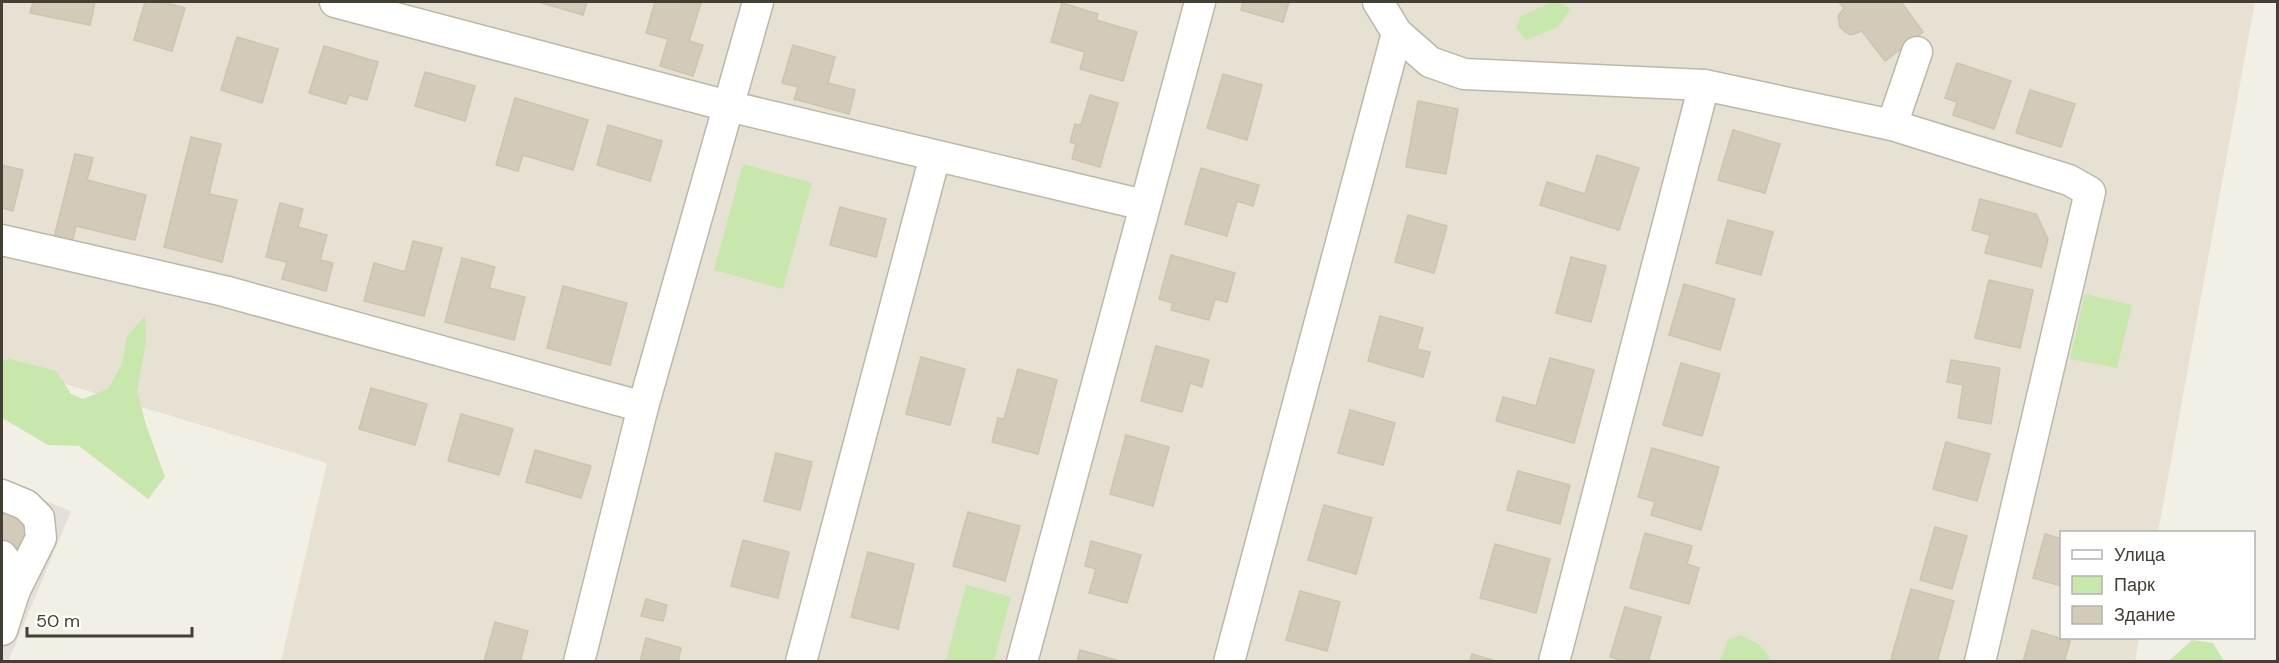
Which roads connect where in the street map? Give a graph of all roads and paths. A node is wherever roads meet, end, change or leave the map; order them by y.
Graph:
1 (335, 2) edge
2 (758, 2) edge
3 (1200, 2) edge
4 (1378, 2) edge
5 (1397, 33) junction
6 (1917, 52) dead end
7 (1704, 85) junction
8 (728, 106) junction
9 (1892, 125) junction
10 (935, 156) junction
11 (1144, 205) junction
12 (2, 240) edge
13 (643, 407) junction
14 (2, 495) edge
15 (2, 556) edge
16 (15, 590) junction
17 (2, 629) edge
18 (579, 662) edge
19 (801, 662) edge
20 (1022, 662) edge
21 (1229, 662) edge
22 (1554, 662) edge
23 (1980, 662) edge

1 - 8 street
2 - 8 street
3 - 11 street
4 - 5 street
5 - 7 street
5 - 21 street
6 - 9 street
7 - 9 street
7 - 22 street
8 - 10 street
8 - 13 street
9 - 23 street
10 - 11 street
10 - 19 street
11 - 20 street
12 - 13 street
13 - 18 street
14 - 16 street
15 - 16 street
16 - 17 street

